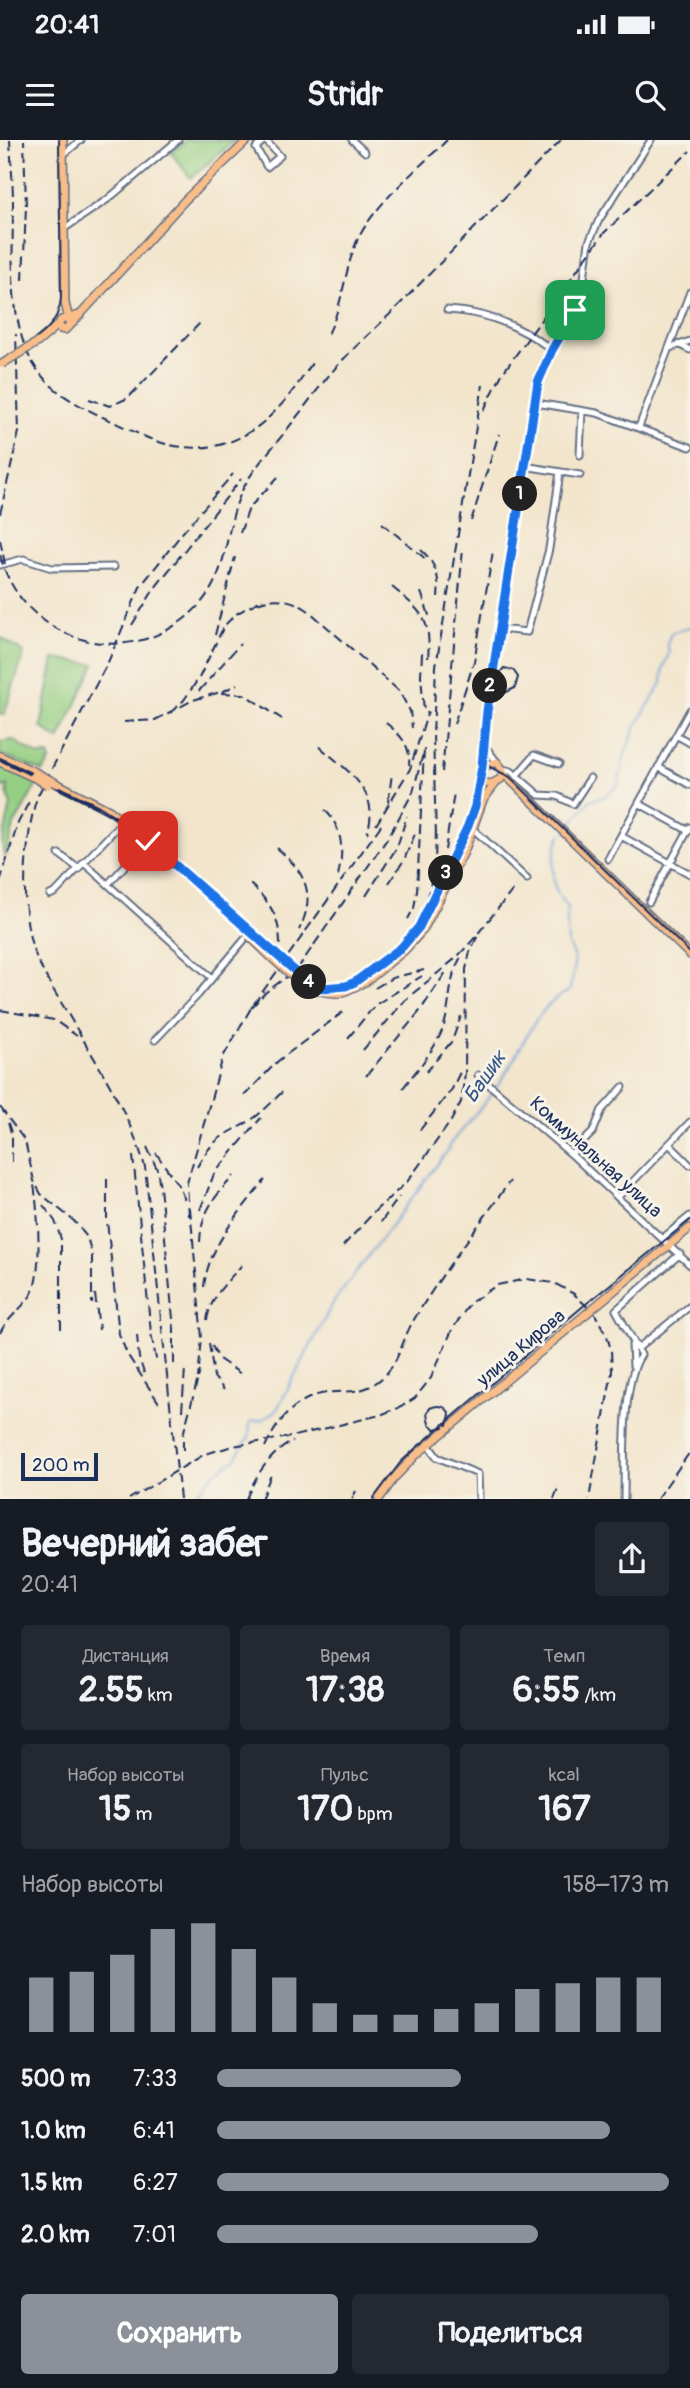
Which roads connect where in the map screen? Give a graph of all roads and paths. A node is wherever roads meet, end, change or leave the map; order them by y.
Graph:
1 (63, 140) edge
2 (81, 140) edge
3 (178, 140) edge
4 (248, 140) edge
5 (264, 140) edge
6 (352, 140) edge
7 (650, 140) edge
8 (169, 143) edge
9 (365, 152) dead end
10 (64, 154) junction
11 (65, 228) junction
12 (690, 292) edge
13 (447, 310) dead end
14 (64, 324) junction
15 (690, 341) edge
16 (671, 345) junction
17 (680, 345) junction
18 (690, 349) edge
19 (552, 350) junction
20 (1, 365) edge
21 (536, 403) junction
22 (582, 411) junction
23 (639, 427) junction
24 (690, 447) edge
25 (580, 455) dead end
26 (524, 466) junction
27 (560, 472) junction
28 (580, 475) dead end
29 (0, 565) edge
30 (114, 567) dead end
31 (500, 629) junction
32 (690, 710) edge
33 (676, 735) junction
34 (690, 743) edge
35 (484, 745) junction
36 (0, 756) edge
37 (0, 762) edge
38 (559, 764) dead end
39 (482, 767) junction
40 (501, 768) junction
41 (658, 768) junction
42 (34, 775) junction
43 (514, 778) junction
44 (590, 778) dead end
45 (479, 781) junction
46 (498, 782) junction
47 (690, 785) edge
48 (56, 786) junction
49 (640, 804) junction
50 (120, 824) junction
51 (471, 827) junction
52 (689, 830) edge
53 (621, 836) junction
54 (147, 843) junction
55 (59, 854) dead end
56 (608, 859) dead end
57 (84, 863) junction
58 (670, 863) junction
59 (79, 869) junction
60 (690, 874) edge
61 (527, 879) dead end
62 (108, 884) junction
63 (50, 895) dead end
64 (649, 902) dead end
65 (249, 936) junction
66 (690, 956) edge
67 (212, 978) junction
68 (155, 1040) dead end
69 (478, 1075) dead end
70 (623, 1087) dead end
71 (690, 1122) edge
72 (669, 1144) junction
73 (571, 1154) junction
74 (690, 1165) edge
75 (618, 1196) junction
76 (690, 1216) edge
77 (690, 1228) edge
78 (663, 1238) junction
79 (670, 1245) junction
80 (680, 1254) junction
81 (690, 1265) edge
82 (690, 1306) edge
83 (632, 1340) junction
84 (639, 1352) junction
85 (634, 1366) junction
86 (429, 1446) junction
87 (379, 1499) edge
88 (479, 1499) edge
89 (624, 1499) edge

1 - 10 main road
2 - 10 street
3 - 8 street
4 - 14 main road
5 - 5 street
6 - 9 street
7 - 19 street
8 - 11 street
10 - 11 main road
11 - 14 main road
12 - 16 street
13 - 19 street
14 - 20 main road, bridge
15 - 17 street
16 - 17 street
16 - 23 street
17 - 18 street
19 - 21 street
21 - 22 street
21 - 26 street
22 - 23 street
22 - 25 street
23 - 24 street
26 - 27 street
26 - 31 street
27 - 28 street
27 - 31 street
29 - 30 street
31 - 35 street
32 - 33 street
33 - 34 street
33 - 41 street
35 - 39 street
35 - 40 street
36 - 42 main road
37 - 42 main road
38 - 43 street
39 - 40 main road
39 - 45 main road
40 - 43 main road
40 - 46 main road
41 - 47 street
41 - 49 street
42 - 48 main road, bridge
43 - 44 street
43 - 46 main road
43 - 66 main road
45 - 46 main road
45 - 51 main road
46 - 51 main road
48 - 50 main road
48 - 54 main road
49 - 52 street
49 - 53 street
50 - 54 main road
50 - 57 street
51 - 61 street
51 - 65 main road, bridge
52 - 58 street
53 - 56 street
53 - 58 street
54 - 62 street
54 - 65 main road
55 - 59 street
57 - 59 street
57 - 62 street
58 - 60 street
58 - 64 street
59 - 63 street
62 - 67 street
65 - 67 street
67 - 68 street
69 - 73 street, Коммунальная улица
70 - 73 street
71 - 72 street
72 - 74 street
72 - 75 street
73 - 75 street, Коммунальная улица
75 - 78 street, Коммунальная улица
76 - 78 street
77 - 79 main road, улица Кирова
78 - 79 street, Коммунальная улица
79 - 80 street, Коммунальная улица
79 - 86 main road, улица Кирова, bridge
80 - 81 street, Коммунальная улица
80 - 83 street
82 - 84 street
83 - 84 street
83 - 85 street
84 - 85 street
85 - 89 street
86 - 87 main road, улица Кирова
86 - 88 street

